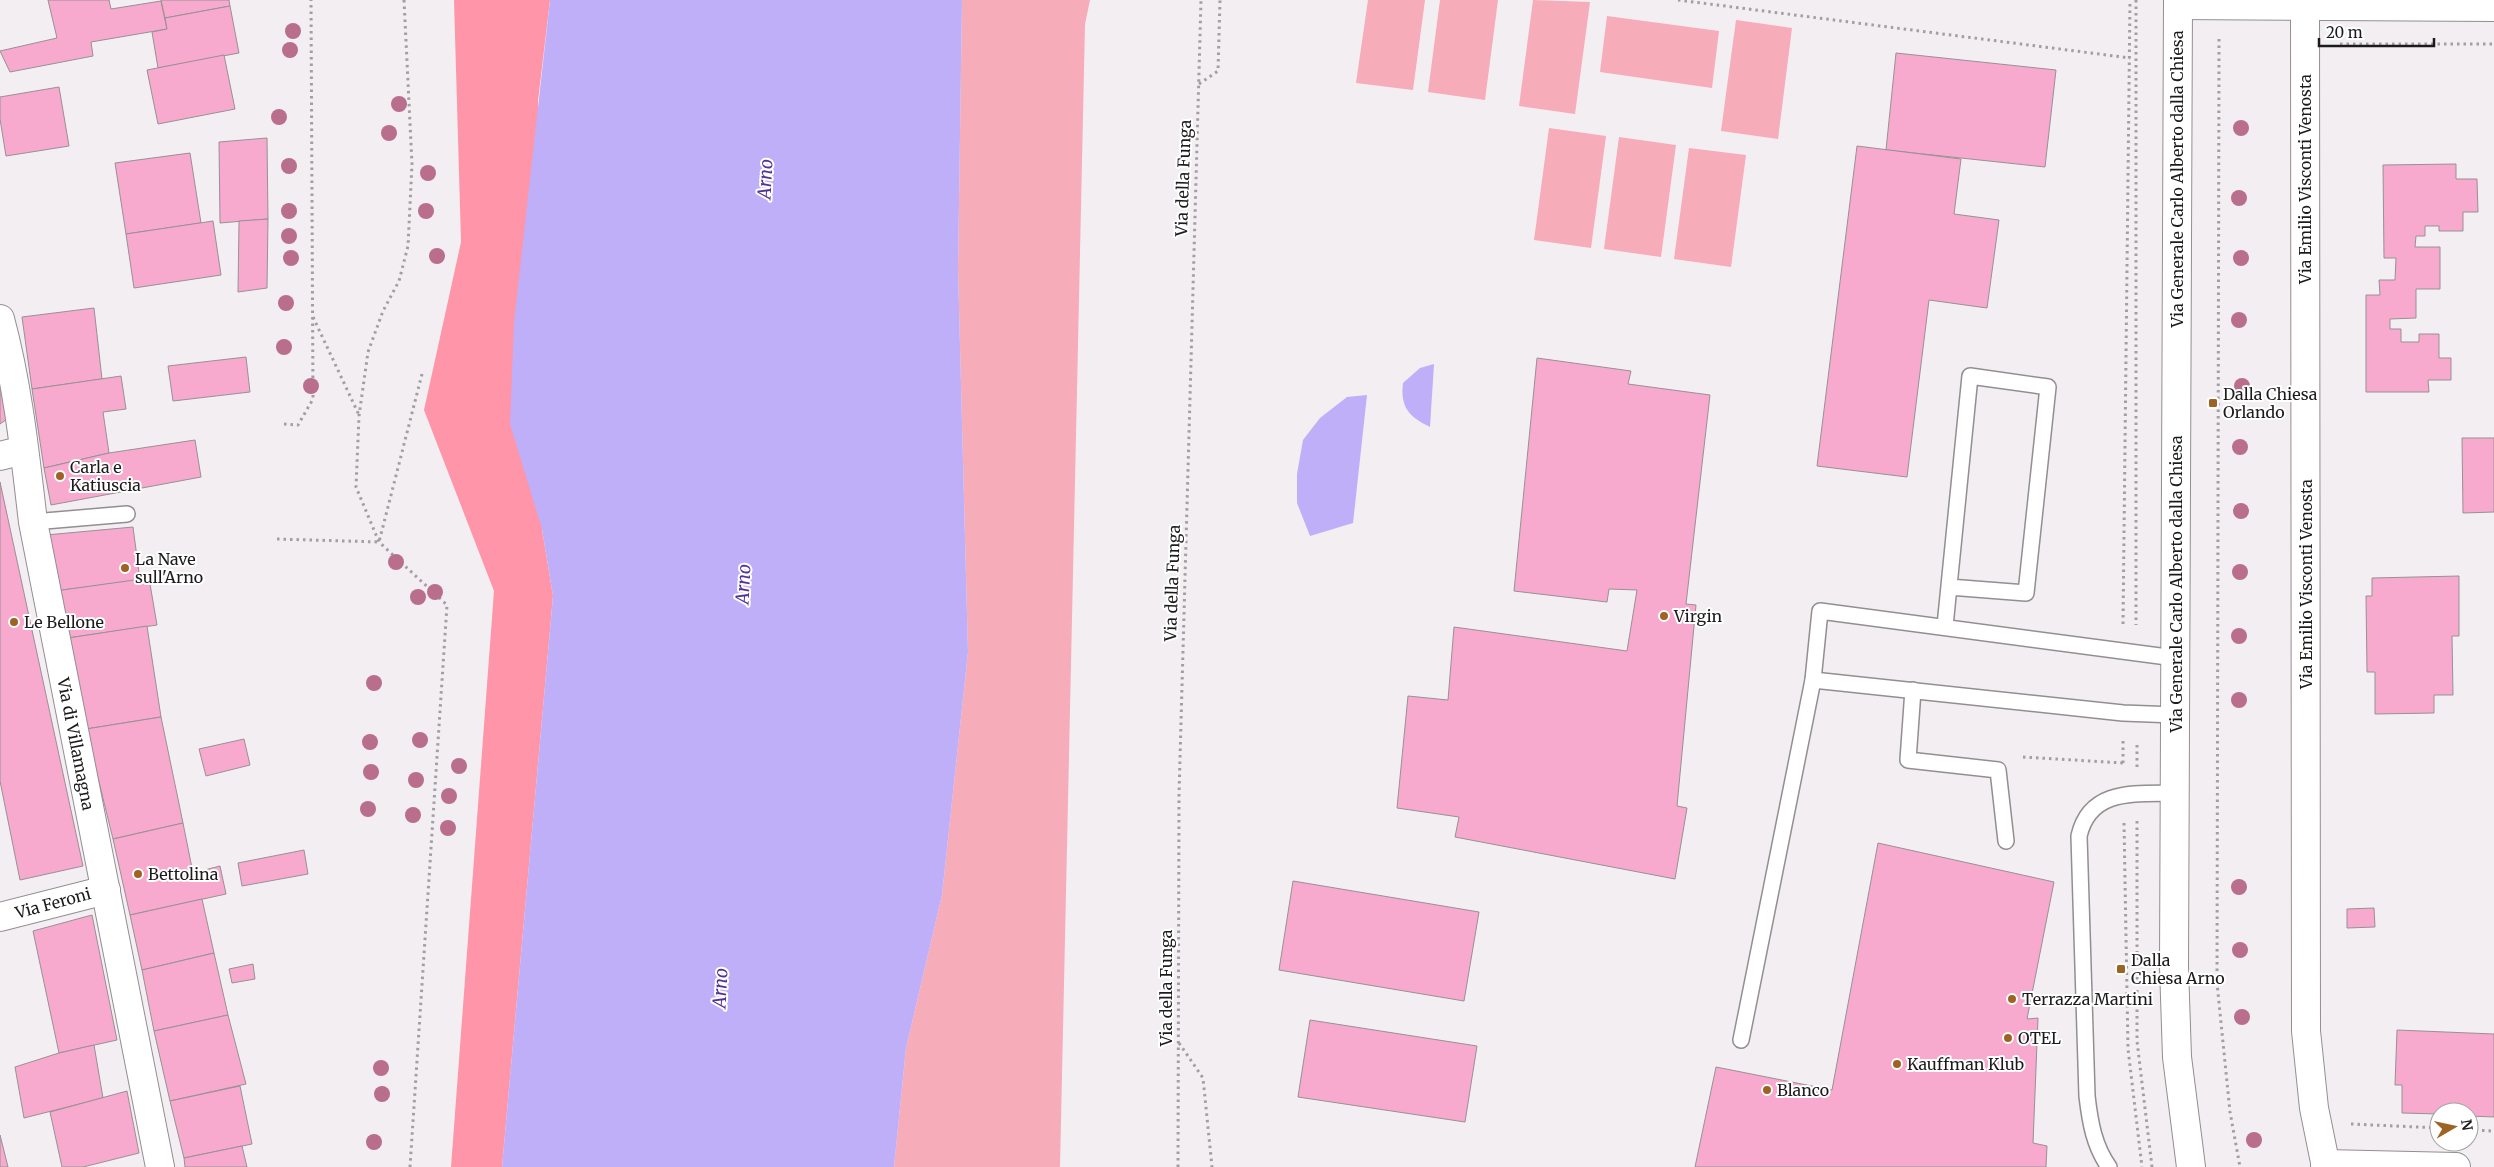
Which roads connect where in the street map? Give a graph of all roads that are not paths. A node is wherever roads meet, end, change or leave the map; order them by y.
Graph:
1 (2178, 3) edge
2 (2305, 3) edge
3 (2494, 7) edge
4 (0, 319) edge
5 (12, 453) edge
6 (127, 514) dead end
7 (33, 522) junction
8 (1949, 586) junction
9 (1945, 626) junction
10 (2175, 658) junction
11 (1813, 680) junction
12 (1913, 690) junction
13 (2175, 715) junction
14 (2174, 793) junction
15 (2006, 841) dead end
16 (106, 890) junction
17 (0, 917) edge
18 (1741, 1040) dead end
19 (2325, 1166) edge
20 (160, 1167) edge
21 (2110, 1167) edge
22 (2191, 1167) edge
23 (2456, 1167) edge

1 - 2 street
1 - 10 street, Via Generale Carlo Alberto dalla Chiesa
2 - 3 street
2 - 19 street, Via Emilio Visconti Venosta
4 - 5 street, Via di Villamagna
5 - 7 street, Via di Villamagna
6 - 7 lane
7 - 16 street, Via di Villamagna
8 - 8 lane
8 - 9 lane
9 - 10 lane
9 - 11 lane
10 - 13 street, Via Generale Carlo Alberto dalla Chiesa
11 - 12 lane
11 - 18 lane
12 - 13 lane
12 - 15 lane
13 - 14 street, Via Generale Carlo Alberto dalla Chiesa
14 - 21 lane
14 - 22 street, Via Generale Carlo Alberto dalla Chiesa
16 - 17 street, Via Feroni
16 - 20 street, Via di Villamagna
19 - 23 street

